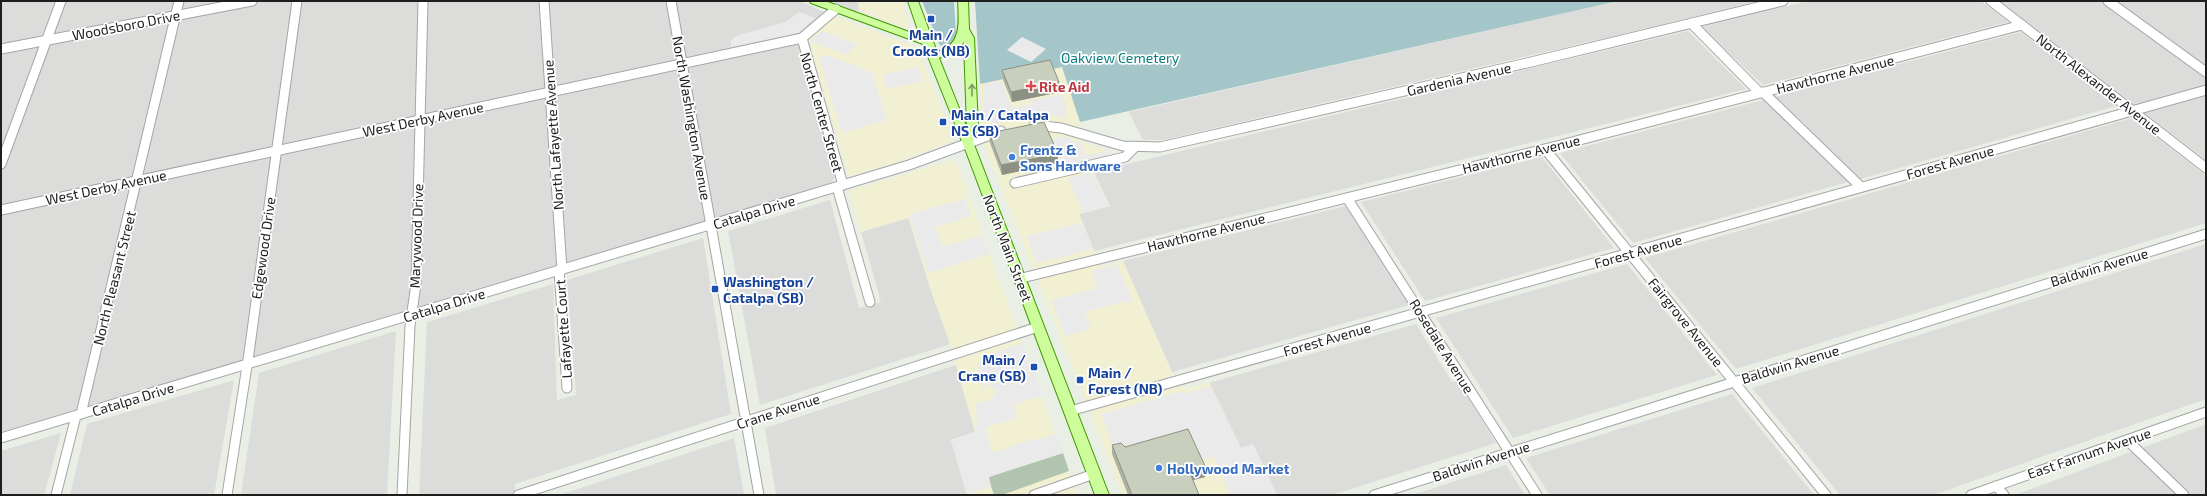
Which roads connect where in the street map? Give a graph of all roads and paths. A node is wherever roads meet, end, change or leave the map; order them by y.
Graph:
1 (61, 1) edge
2 (179, 1) edge
3 (252, 1) edge
4 (297, 1) edge
5 (423, 1) edge
6 (544, 1) edge
7 (671, 1) edge
8 (814, 1) edge
9 (913, 1) edge
10 (963, 1) edge
11 (1783, 1) edge
12 (1991, 1) edge
13 (2108, 1) edge
14 (836, 9) junction
15 (175, 16) junction
16 (1691, 23) junction
17 (2022, 25) junction
18 (965, 31) junction
19 (802, 38) junction
20 (46, 40) junction
21 (927, 42) junction
22 (1, 48) edge
23 (933, 56) junction
24 (682, 64) junction
25 (2206, 72) edge
26 (2206, 90) edge
27 (550, 92) junction
28 (1762, 92) junction
29 (2131, 110) junction
30 (420, 120) junction
31 (1024, 126) edge
32 (1011, 129) edge
33 (968, 142) junction
34 (1134, 148) junction
35 (1545, 148) junction
36 (277, 151) junction
37 (1, 164) edge
38 (2206, 168) edge
39 (137, 181) junction
40 (1015, 183) dead end
41 (840, 186) junction
42 (1861, 187) junction
43 (1347, 198) junction
44 (1, 210) edge
45 (712, 225) junction
46 (2206, 234) edge
47 (1630, 253) junction
48 (561, 270) junction
49 (1018, 279) junction
50 (870, 302) dead end
51 (1421, 312) junction
52 (412, 315) junction
53 (1038, 327) junction
54 (247, 364) junction
55 (1734, 381) junction
56 (567, 388) dead end
57 (1070, 411) junction
58 (2206, 412) edge
59 (78, 415) junction
60 (747, 421) junction
61 (1, 438) edge
62 (2127, 440) junction
63 (1509, 452) junction
64 (1094, 474) junction
65 (1996, 486) junction
66 (56, 495) edge
67 (228, 495) edge
68 (402, 495) edge
69 (518, 495) edge
70 (759, 495) edge
71 (1034, 495) edge
72 (1102, 495) edge
73 (1374, 495) edge
74 (1537, 495) edge
75 (1826, 495) edge
76 (1971, 495) edge
77 (2004, 495) edge
78 (2184, 495) edge

1 - 20 street
2 - 15 street, North Pleasant Street
3 - 15 street, Woodsboro Drive
4 - 36 street, Edgewood Drive
5 - 30 street, Marywood Drive
6 - 27 street, North Lafayette Avenue
7 - 24 street, North Washington Avenue
8 - 14 main road
9 - 21 main road
10 - 18 main road
11 - 16 street, Gardenia Avenue
12 - 17 street, North Alexander Avenue
13 - 25 street
14 - 19 street, West Derby Avenue
14 - 21 main road
15 - 20 street, Woodsboro Drive
15 - 39 street, North Pleasant Street
16 - 28 street
16 - 34 street, Gardenia Avenue
17 - 28 street, Hawthorne Avenue
17 - 29 street, North Alexander Avenue
18 - 23 main road
33 -> 18 main road
19 - 24 street, West Derby Avenue
19 - 41 street, North Center Street
20 - 22 street, Woodsboro Drive
20 - 37 street
21 - 23 main road, North Main Street
23 - 33 main road, North Main Street
24 - 27 street, West Derby Avenue
24 - 45 street, North Washington Avenue
26 - 29 street, Forest Avenue
27 - 30 street, West Derby Avenue
27 - 48 street, North Lafayette Avenue
28 - 35 street, Hawthorne Avenue
28 - 42 street
29 - 38 street, North Alexander Avenue
29 - 42 street, Forest Avenue
30 - 36 street, West Derby Avenue
30 - 52 street, Marywood Drive
31 - 34 street, Gardenia Avenue
32 - 33 street
33 - 41 street, Catalpa Drive
33 - 49 main road, North Main Street
34 - 40 street
35 - 43 street, Hawthorne Avenue
35 - 47 street, Fairgrove Avenue
36 - 39 street, West Derby Avenue
36 - 54 street, Edgewood Drive
39 - 44 street, West Derby Avenue
39 - 59 street, North Pleasant Street
41 - 45 street, Catalpa Drive
41 - 50 street, North Center Street
42 - 47 street, Forest Avenue
43 - 49 street, Hawthorne Avenue
43 - 51 street, Rosedale Avenue
45 - 48 street, Catalpa Drive
45 - 60 street, North Washington Avenue
46 - 55 street, Baldwin Avenue
47 - 51 street, Forest Avenue
47 - 55 street, Fairgrove Avenue
48 - 52 street, Catalpa Drive
48 - 56 street, Lafayette Court
49 - 53 main road, North Main Street
51 - 57 street, Forest Avenue
51 - 63 street, Rosedale Avenue
52 - 54 street, Catalpa Drive
52 - 68 street, Marywood Drive
53 - 57 main road, North Main Street
53 - 60 street, Crane Avenue
54 - 59 street, Catalpa Drive
54 - 67 street, Edgewood Drive
55 - 63 street, Baldwin Avenue
55 - 75 street, Fairgrove Avenue
57 - 64 main road, North Main Street
58 - 62 street, East Farnum Avenue
59 - 61 street, Catalpa Drive
59 - 66 street, North Pleasant Street
60 - 69 street, Crane Avenue
60 - 70 street, North Washington Avenue
62 - 65 street, East Farnum Avenue
62 - 78 street
63 - 73 street, Baldwin Avenue
63 - 74 street, Rosedale Avenue
64 - 71 street
64 - 72 main road, North Main Street
65 - 76 street, East Farnum Avenue
65 - 77 street

